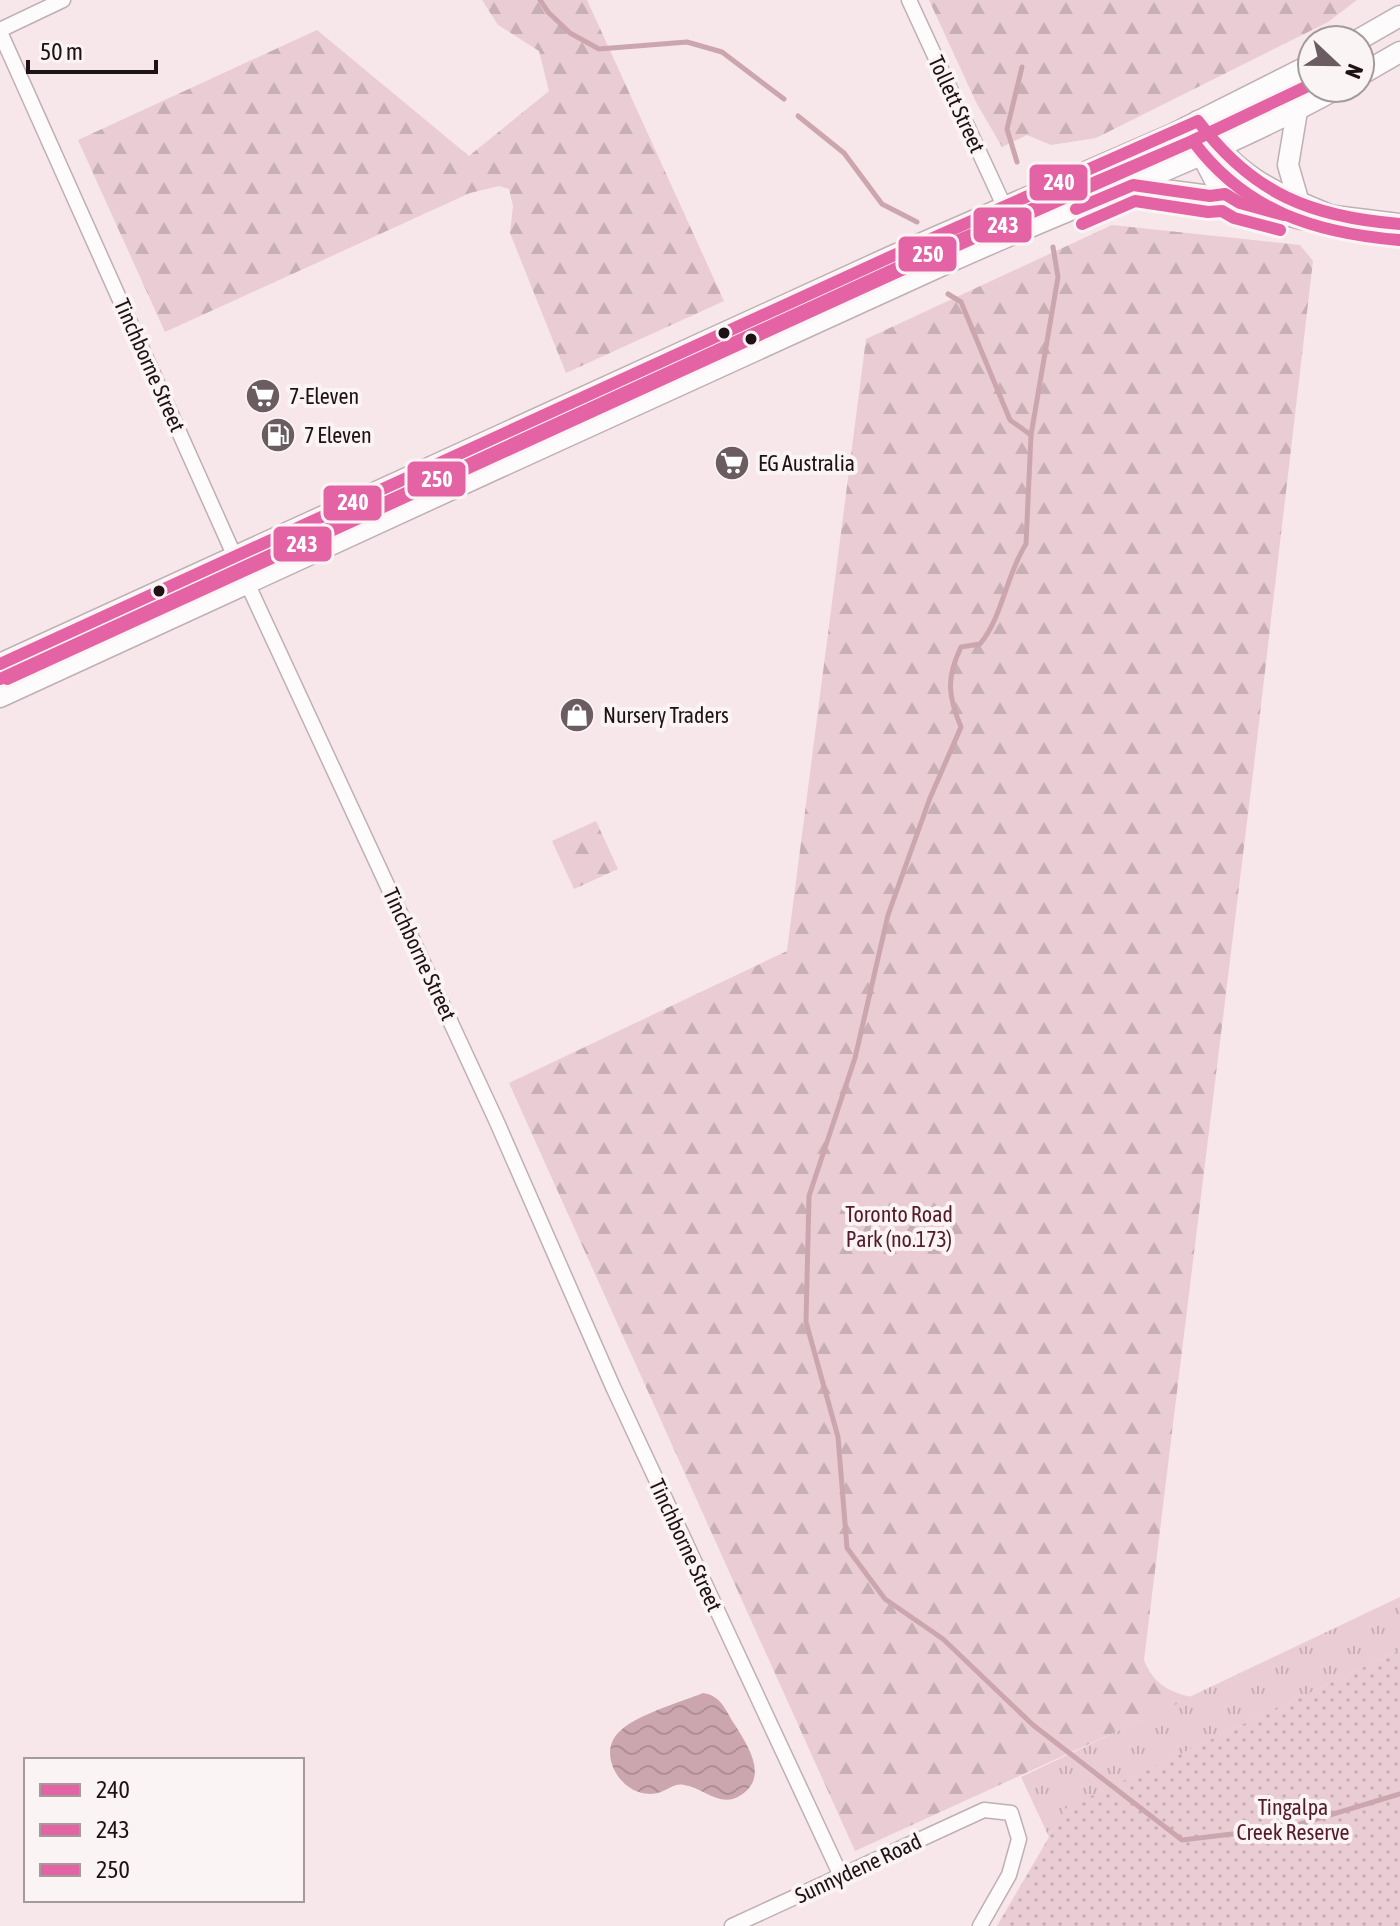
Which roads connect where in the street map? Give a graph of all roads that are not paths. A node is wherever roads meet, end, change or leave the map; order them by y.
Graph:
1 (63, 0) edge
2 (909, 0) edge
3 (1400, 16) edge
4 (1376, 30) edge
5 (0, 31) edge
6 (1400, 52) edge
7 (1376, 66) edge
8 (1296, 72) edge
9 (1309, 104) edge
10 (1297, 111) junction
11 (1192, 124) junction
12 (1209, 152) junction
13 (1133, 185) junction
14 (1225, 194) junction
15 (1299, 203) junction
16 (1005, 208) junction
17 (1334, 216) junction
18 (1400, 224) edge
19 (235, 557) junction
20 (247, 583) junction
21 (0, 664) edge
22 (0, 697) edge
23 (841, 1876) junction
24 (732, 1926) edge
25 (980, 1926) edge

1 - 5 street
2 - 16 street, Tollett Street
3 - 4 main road
5 - 19 street, Tinchborne Street
6 - 7 main road
8 - 11 main road
9 - 10 main road
10 - 12 main road
10 - 15 main road
11 - 12 main road
11 - 16 main road
12 - 13 main road
12 - 14 main road
12 - 15 main road
13 - 14 main road
13 - 20 main road
14 - 17 main road
15 - 17 main road
16 - 19 main road
17 - 18 main road
19 - 20 street, Tinchborne Street
19 - 21 main road
20 - 22 main road
20 - 23 street, Tinchborne Street
23 - 24 street, Sunnydene Road
23 - 25 street, Sunnydene Road

